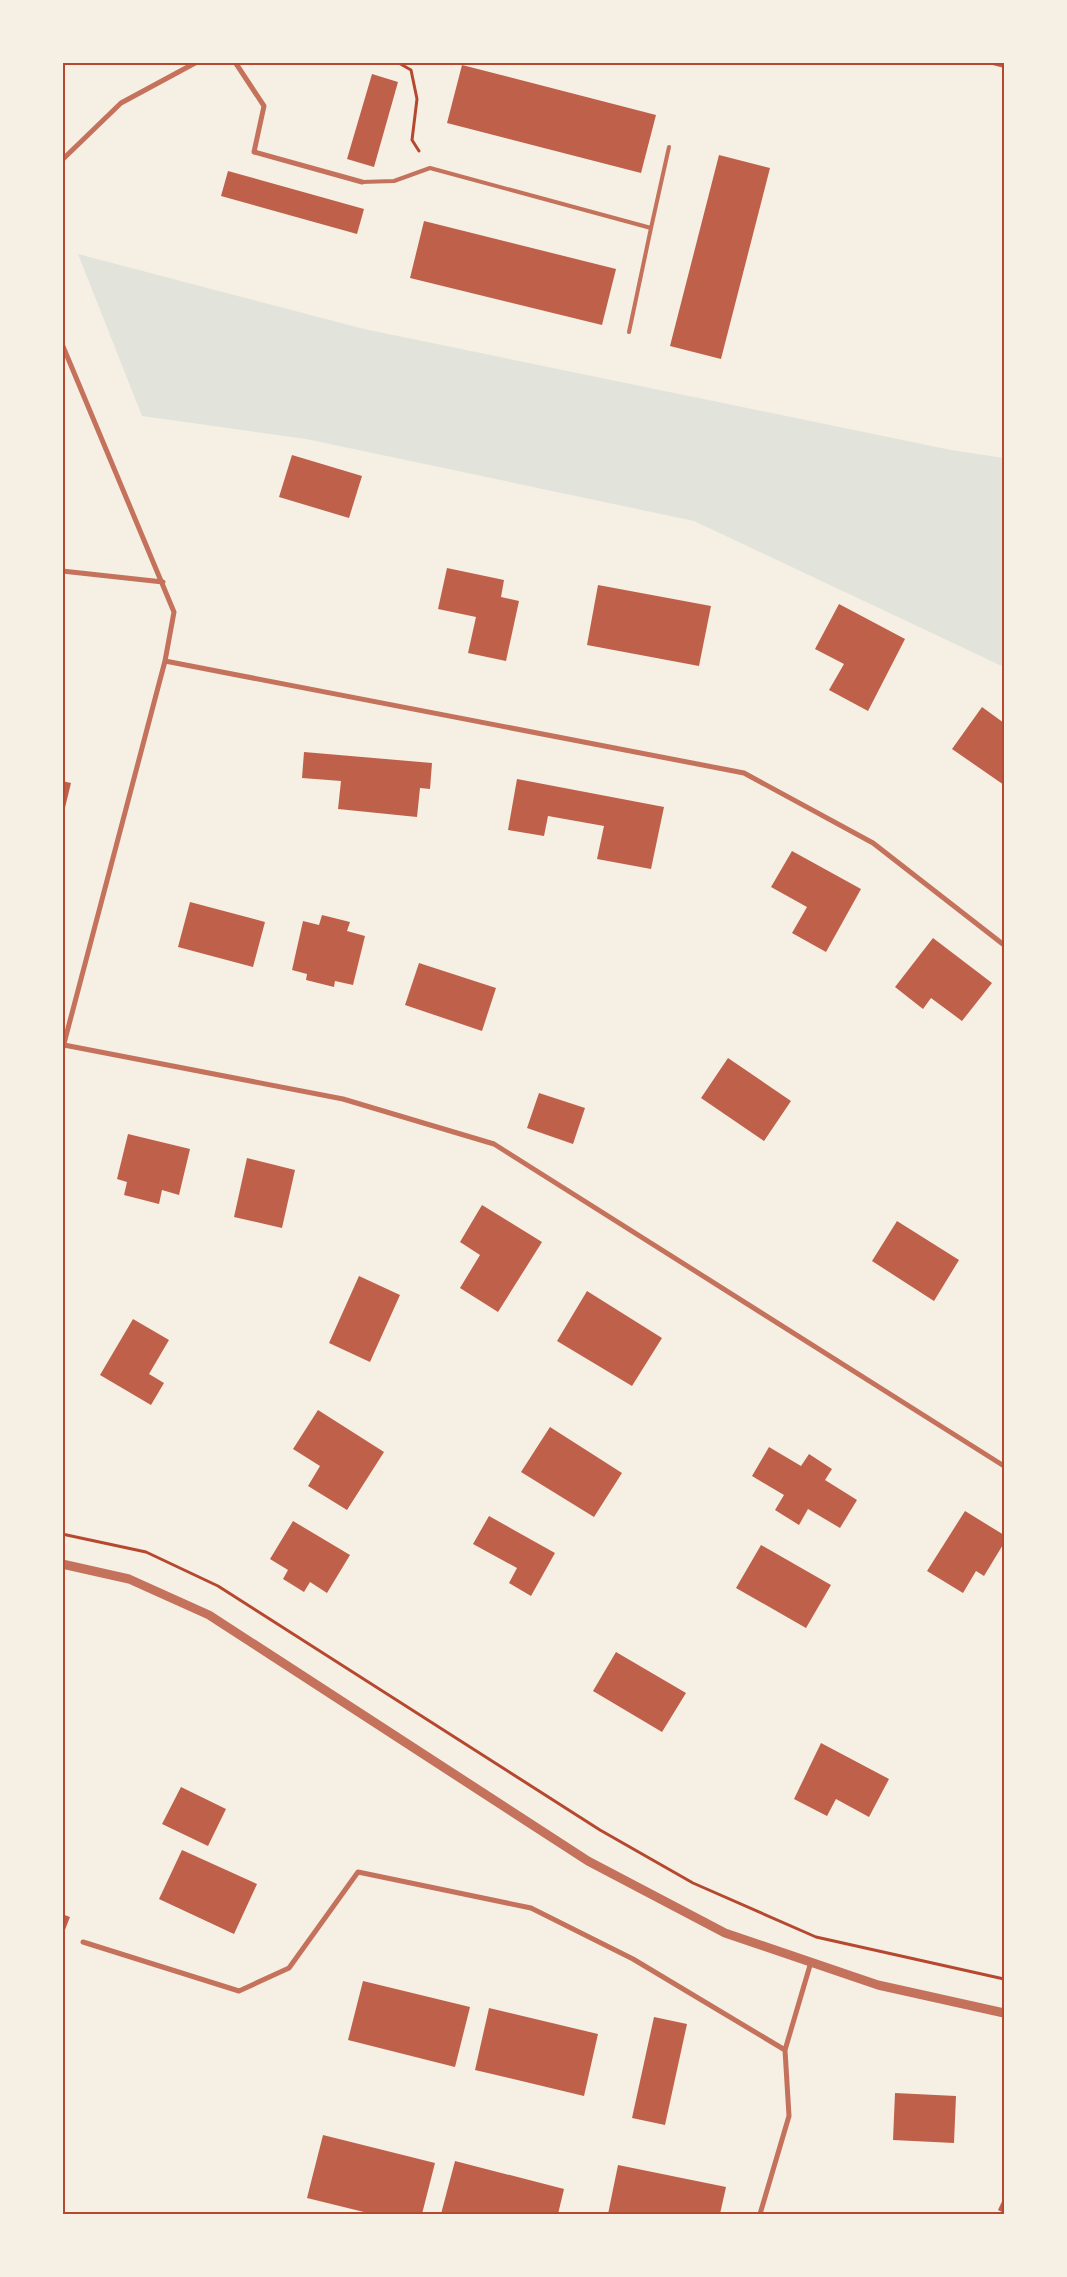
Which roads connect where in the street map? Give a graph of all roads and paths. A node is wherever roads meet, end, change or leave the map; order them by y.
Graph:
1 (197, 62) edge
2 (235, 62) edge
3 (398, 62) edge
4 (669, 148) dead end
5 (62, 160) edge
6 (430, 168) junction
7 (362, 182) joint
8 (651, 228) junction
9 (629, 332) dead end
10 (62, 344) edge
11 (62, 571) edge
12 (163, 582) junction
13 (165, 661) junction
14 (1004, 945) edge
15 (63, 1048) edge
16 (1004, 1466) edge
17 (62, 1534) edge
18 (62, 1564) edge
19 (83, 1942) dead end
20 (811, 1962) junction
21 (1004, 1979) edge
22 (1004, 2013) edge
23 (785, 2050) junction
24 (760, 2214) edge

1 - 5 street
2 - 7 street
3 - 6 path
4 - 8 lane
6 - 7 lane
6 - 8 lane
8 - 9 lane
10 - 12 street
11 - 12 street
12 - 13 street
13 - 14 street
13 - 15 street
15 - 16 street
17 - 21 path
18 - 20 street
19 - 23 street
20 - 22 street
20 - 23 street
23 - 24 street

